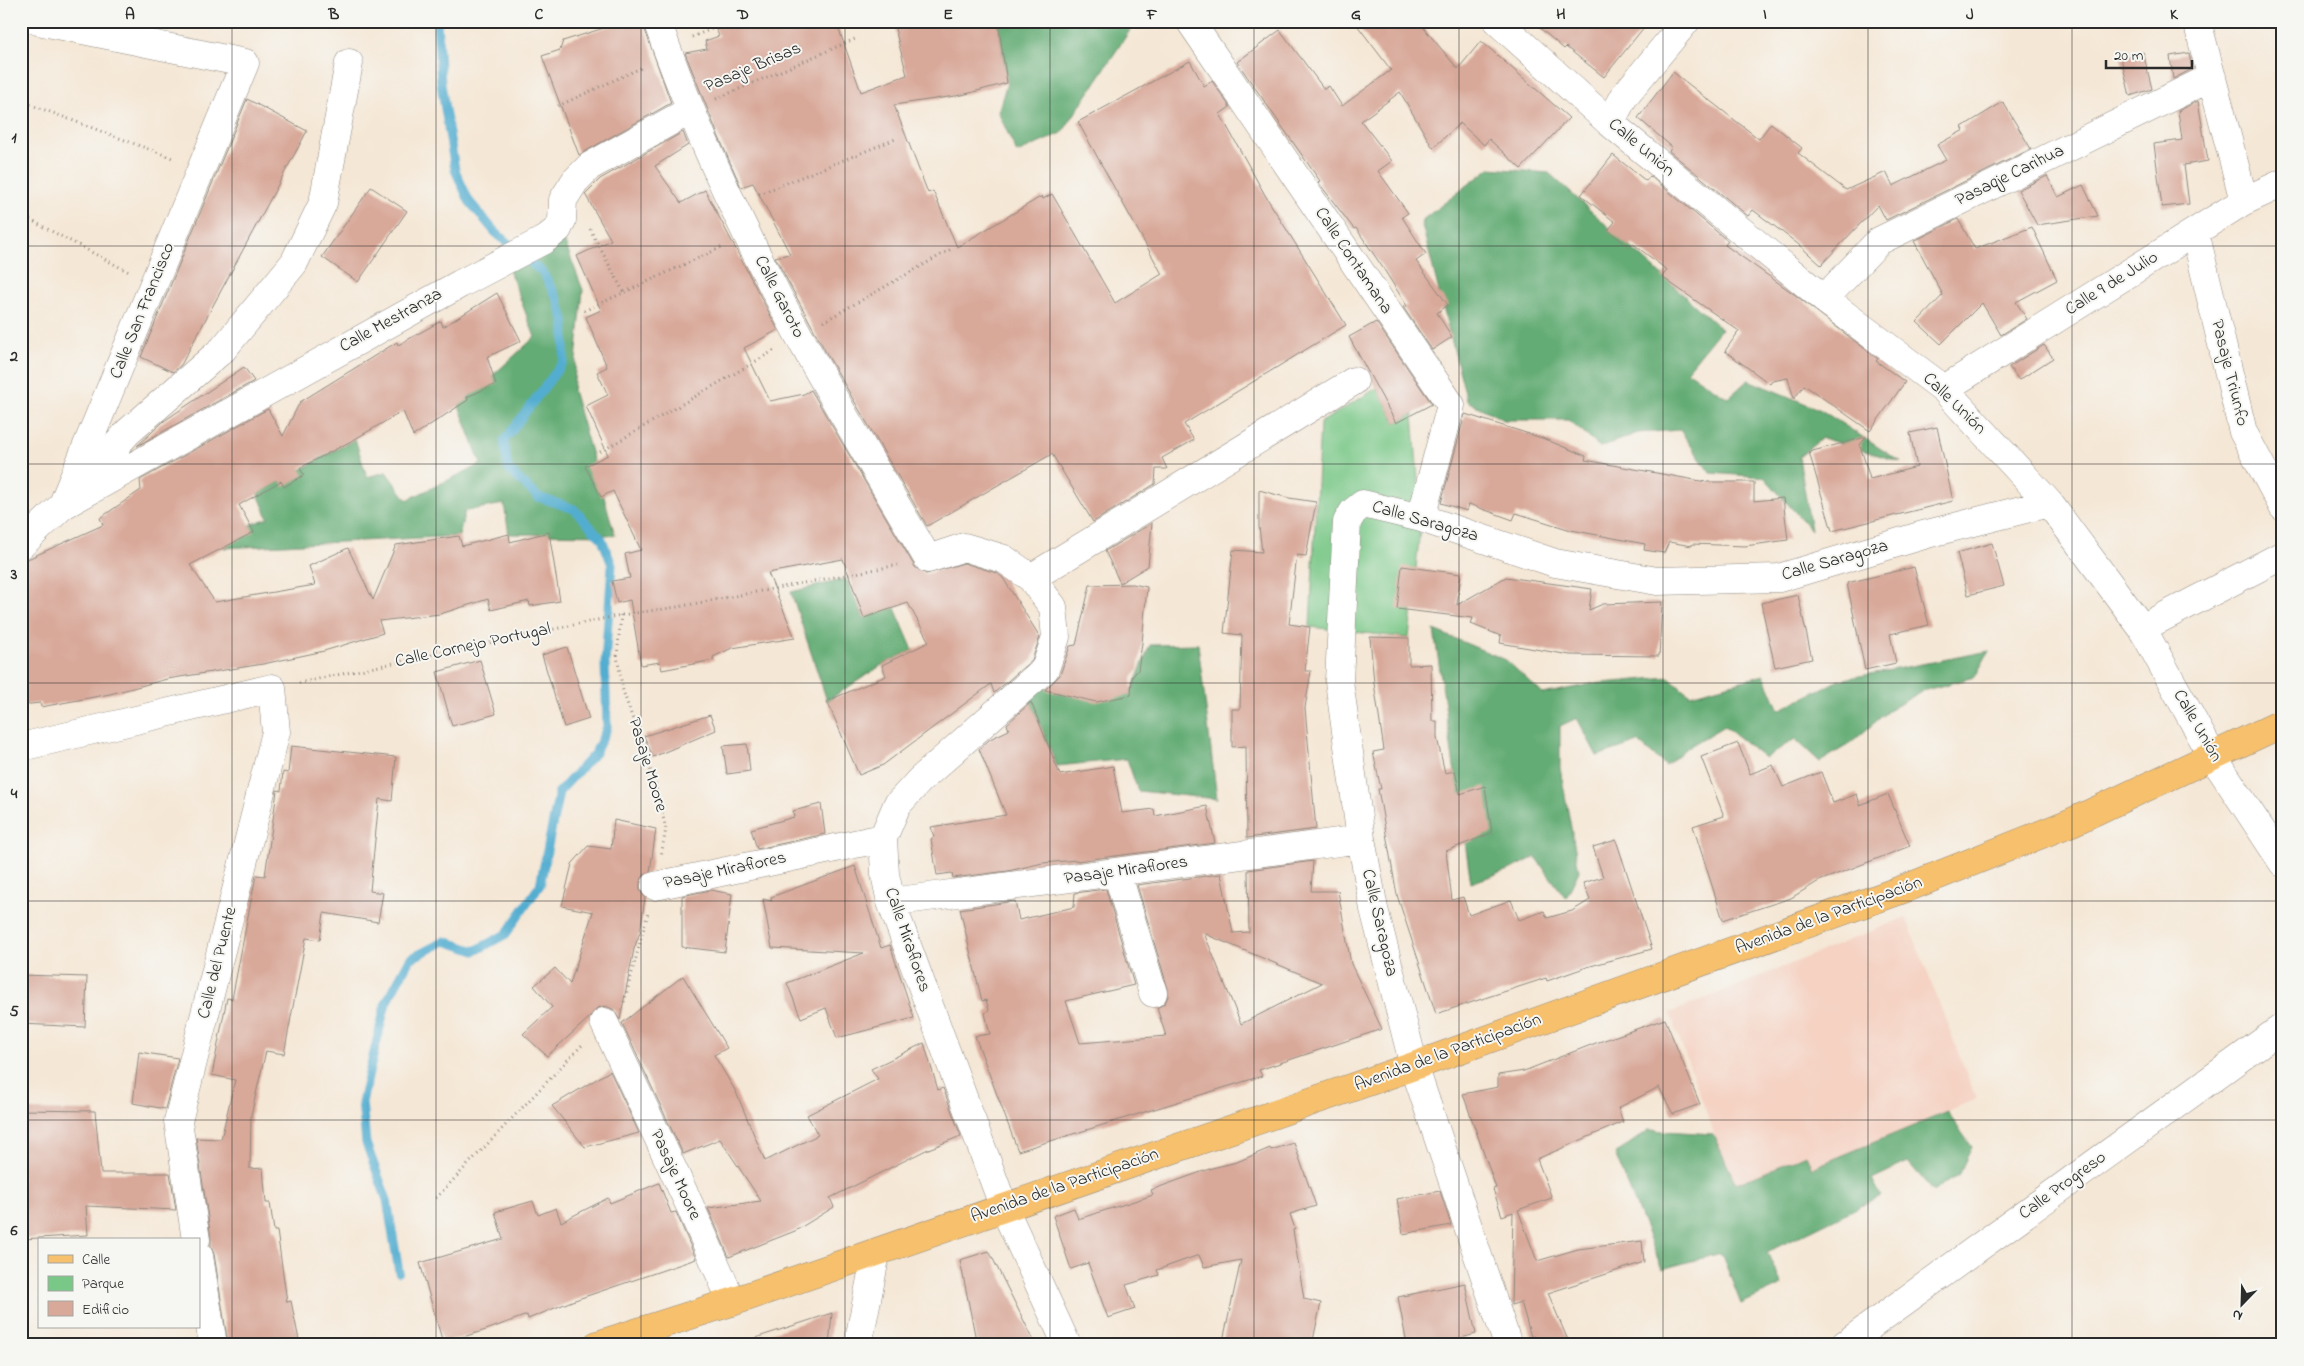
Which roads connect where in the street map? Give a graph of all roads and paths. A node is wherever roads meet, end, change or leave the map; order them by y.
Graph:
1 (38, 21) edge
2 (656, 21) edge
3 (731, 21) edge
4 (1190, 21) edge
5 (1497, 21) edge
6 (1686, 21) edge
7 (2197, 21) edge
8 (855, 39) dead end
9 (667, 52) junction
10 (349, 63) dead end
11 (2212, 77) junction
12 (21, 101) edge
13 (558, 106) dead end
14 (690, 111) junction
15 (1610, 123) junction
16 (898, 138) dead end
17 (201, 169) junction
18 (2283, 183) edge
19 (569, 191) junction
20 (2244, 201) junction
21 (732, 204) junction
22 (21, 215) edge
23 (2194, 232) junction
24 (748, 236) junction
25 (154, 285) junction
26 (624, 292) junction
27 (1824, 299) junction
28 (584, 312) dead end
29 (1354, 382) dead end
30 (1944, 389) junction
31 (2048, 503) junction
32 (62, 506) junction
33 (2283, 507) edge
34 (1420, 518) junction
35 (21, 545) edge
36 (2283, 555) edge
37 (928, 559) junction
38 (1031, 578) junction
39 (621, 615) junction
40 (2142, 628) junction
41 (272, 688) junction
42 (2283, 723) edge
43 (21, 747) edge
44 (2213, 757) junction
45 (883, 838) junction
46 (1361, 839) junction
47 (2283, 863) edge
48 (1117, 872) junction
49 (655, 886) junction
50 (891, 902) junction
51 (1153, 994) dead end
52 (604, 1022) junction
53 (2283, 1027) edge
54 (1414, 1066) junction
55 (436, 1198) dead end
56 (1004, 1208) junction
57 (196, 1238) edge
58 (876, 1253) junction
59 (200, 1262) edge
60 (732, 1302) junction
61 (213, 1345) edge
62 (598, 1345) edge
63 (858, 1345) edge
64 (1067, 1345) edge
65 (1508, 1345) edge
66 (1844, 1345) edge

1 - 17 street, Calle San Francisco
2 - 9 street, Calle Garoto
3 - 9 path
4 - 34 street, Calle Contamana
5 - 15 street, Calle Unión
6 - 15 street
7 - 11 street
8 - 14 path, Pasaje Brisas
9 - 13 path
9 - 14 street, Calle Garoto
10 - 32 street
11 - 20 street
11 - 27 street, Pasaqje Carihua
12 - 17 path
14 - 19 street, Calle Mestranza
14 - 21 street, Calle Garoto
15 - 27 street, Calle Unión
16 - 21 path
17 - 25 street, Calle San Francisco
18 - 20 street, Calle 9 de Julio
19 - 26 path
19 - 32 street, Calle Mestranza
20 - 23 street, Calle 9 de Julio
21 - 24 street, Calle Garoto
22 - 25 path
23 - 30 street, Calle 9 de Julio
23 - 33 street, Pasaje Triunfo
24 - 26 path
24 - 37 street, Calle Garoto
25 - 32 street, Calle San Francisco
26 - 28 path
27 - 30 street, Calle Unión
29 - 38 street
30 - 31 street, Calle Unión
31 - 34 street, Calle Saragoza
31 - 40 street, Calle Unión
32 - 35 street, Calle San Francisco
34 - 46 street, Calle Saragoza
36 - 40 street
37 - 38 street, Calle Miraflores
37 - 39 path, Calle Cornejo Portugal
38 - 45 street, Calle Miraflores
39 - 41 path, Calle Cornejo Portugal
39 - 49 path, Pasaje Moore
40 - 44 street, Calle Unión
41 - 43 street
41 - 57 street, Calle del Puente
42 - 44 main road, Avenida de la Participación
44 - 47 street, Calle Unión
44 - 54 main road, Avenida de la Participación
45 - 49 street, Pasaje Miraflores
45 - 50 street, Calle Miraflores
46 - 48 street, Pasaje Miraflores
46 - 54 street, Calle Saragoza
48 - 50 street, Pasaje Miraflores
48 - 51 street
49 - 52 path, Pasaje Moore
50 - 56 street, Calle Miraflores
52 - 55 path, Pasaje Moore
52 - 60 street, Pasaje Moore
53 - 66 street, Calle Progreso
54 - 56 main road, Avenida de la Participación
54 - 65 street, Calle Saragoza
56 - 58 main road, Avenida de la Participación
56 - 64 street, Calle Miraflores
58 - 60 main road, Avenida de la Participación
58 - 63 street
59 - 61 street
60 - 62 main road, Avenida de la Participación

